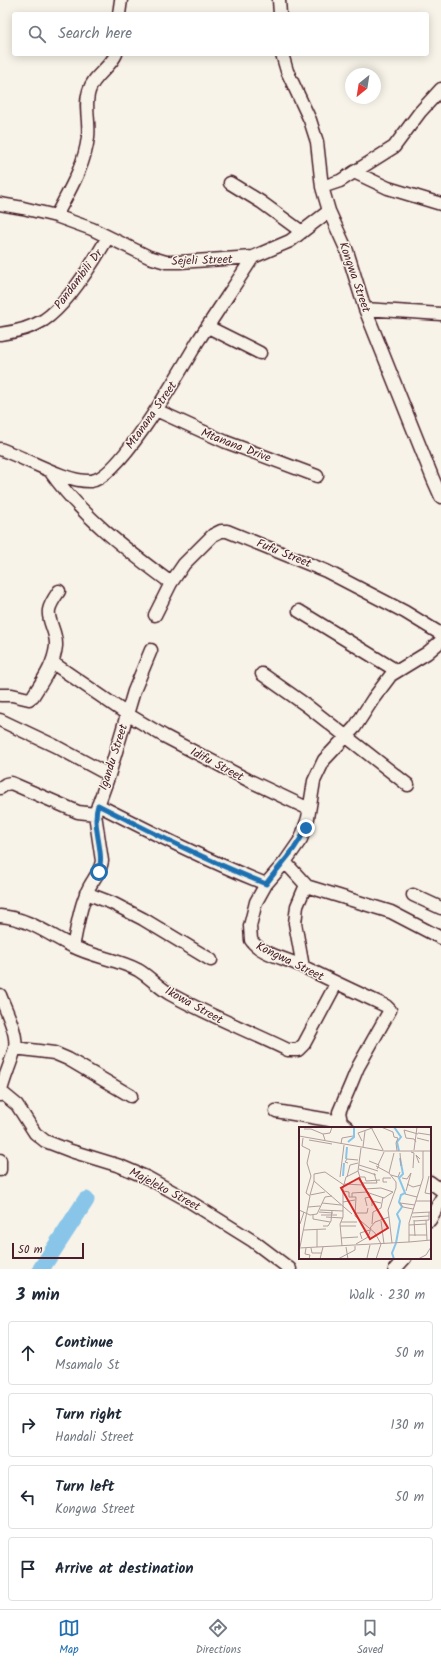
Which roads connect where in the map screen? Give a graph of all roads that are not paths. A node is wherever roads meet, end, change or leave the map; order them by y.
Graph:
1 (122, 0) edge
2 (279, 0) edge
3 (119, 12) edge
4 (280, 12) edge
5 (115, 56) edge
6 (283, 56) edge
7 (441, 89) edge
8 (354, 172) junction
9 (230, 183) dead end
10 (322, 187) junction
11 (0, 204) edge
12 (441, 204) edge
13 (329, 211) junction
14 (56, 216) junction
15 (302, 232) junction
16 (108, 237) junction
17 (253, 257) junction
18 (365, 309) junction
19 (441, 314) edge
20 (208, 327) junction
21 (0, 334) edge
22 (260, 353) dead end
23 (156, 410) junction
24 (0, 449) edge
25 (50, 471) junction
26 (317, 476) dead end
27 (441, 497) edge
28 (170, 583) junction
29 (59, 591) dead end
30 (299, 611) dead end
31 (155, 615) dead end
32 (441, 634) edge
33 (441, 641) edge
34 (151, 650) dead end
35 (53, 663) junction
36 (397, 670) junction
37 (262, 674) dead end
38 (0, 696) edge
39 (127, 714) junction
40 (0, 720) edge
41 (346, 737) junction
42 (108, 775) junction
43 (408, 785) dead end
44 (0, 788) edge
45 (96, 809) junction
46 (309, 809) junction
47 (285, 862) junction
48 (266, 884) junction
49 (306, 886) junction
50 (86, 893) junction
51 (413, 895) dead end
52 (441, 908) edge
53 (0, 916) edge
54 (441, 938) edge
55 (73, 947) junction
56 (211, 960) dead end
57 (303, 967) junction
58 (336, 984) junction
59 (0, 995) edge
60 (15, 1048) junction
61 (0, 1092) edge
62 (131, 1096) dead end
63 (276, 1111) dead end
64 (344, 1125) edge
65 (0, 1160) edge
66 (0, 1170) edge
67 (431, 1183) edge
68 (441, 1190) edge
69 (441, 1199) edge
70 (431, 1218) edge
71 (404, 1259) edge
72 (290, 1269) edge
73 (395, 1269) edge

1 - 3 street
2 - 4 street
5 - 14 street
6 - 10 street, Kongwa Street
7 - 8 street
8 - 10 street
8 - 12 street
9 - 15 street
10 - 13 street, Kongwa Street
11 - 14 street, Sejeli Street
13 - 15 street, Sejeli Street
13 - 18 street, Kongwa Street
14 - 16 street, Sejeli Street
15 - 17 street, Sejeli Street
16 - 17 street, Sejeli Street
16 - 21 street, Pandambili Dr
17 - 20 street, Mtanana Street
18 - 19 street
18 - 27 street, Kongwa Street
20 - 22 street
20 - 23 street, Mtanana Street
23 - 25 street, Mtanana Street
23 - 26 street, Mtanana Drive
24 - 25 street, Mtanana Street
25 - 28 street
28 - 31 street, Fufu Street
28 - 32 street, Fufu Street
29 - 35 street
30 - 36 street
33 - 36 street, Kongwa Street
34 - 39 street, Igandu Street
35 - 38 street
35 - 39 street, Idifu Street
36 - 41 street, Kongwa Street
37 - 41 street
39 - 42 street, Igandu Street
39 - 46 street, Idifu Street
40 - 42 street
41 - 43 street
41 - 46 street, Kongwa Street
42 - 45 street, Igandu Street
44 - 45 street
45 - 48 street
45 - 50 street
46 - 47 street, Kongwa Street
47 - 48 street, Kongwa Street
47 - 49 street
48 - 57 street, Kongwa Street
49 - 54 street
49 - 57 street
50 - 55 street
50 - 56 street
51 - 52 street
53 - 55 street, Ikowa Street
55 - 58 street, Ikowa Street
57 - 58 street, Kongwa Street
58 - 64 street, Kongwa Street
59 - 60 street
60 - 61 street
60 - 62 street
61 - 72 street, Majeleko Street
63 - 64 street
65 - 66 street
67 - 68 street
69 - 70 street
71 - 73 street

